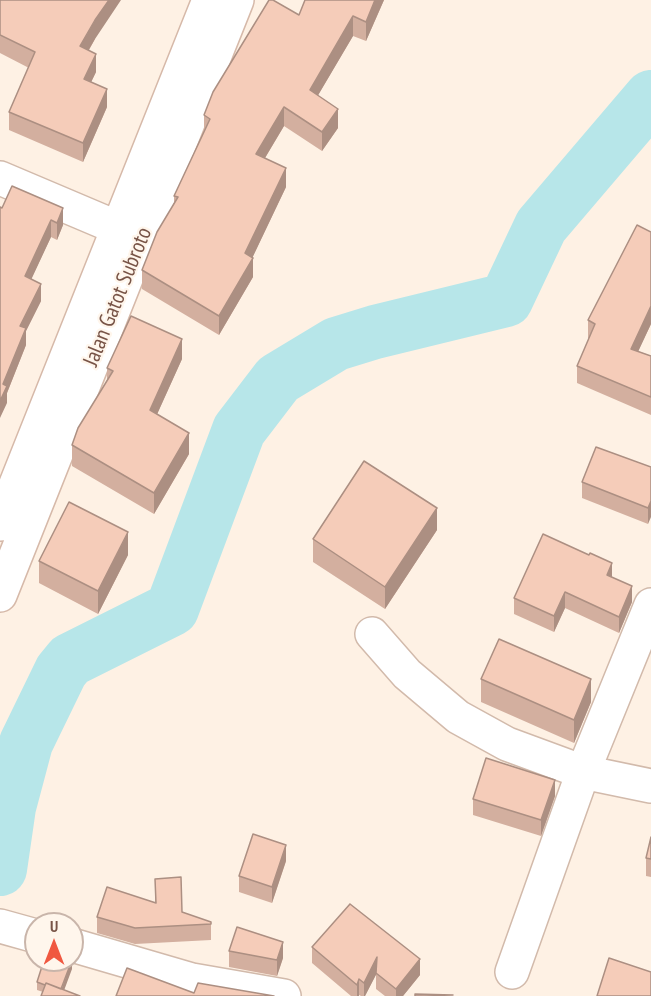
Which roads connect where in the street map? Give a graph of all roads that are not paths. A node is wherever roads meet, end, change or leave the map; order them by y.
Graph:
1 (209, 0) edge
2 (237, 0) edge
3 (192, 77) junction
4 (0, 178) edge
5 (118, 228) junction
6 (0, 524) edge
7 (2, 583) edge
8 (651, 604) edge
9 (372, 634) dead end
10 (583, 772) junction
11 (651, 786) edge
12 (0, 926) edge
13 (24, 933) edge
14 (84, 949) edge
15 (512, 972) dead end
16 (189, 988) edge
17 (284, 996) edge

1 - 3 street, Jalan Gatot Subroto
2 - 3 street, Jalan Gatot Subroto
3 - 5 street, Jalan Gatot Subroto
3 - 7 street, Jalan Gatot Subroto
4 - 5 street
5 - 6 street, Jalan Gatot Subroto
8 - 10 street
9 - 10 street
10 - 11 street
10 - 15 street
12 - 13 street
14 - 16 street
16 - 17 street

